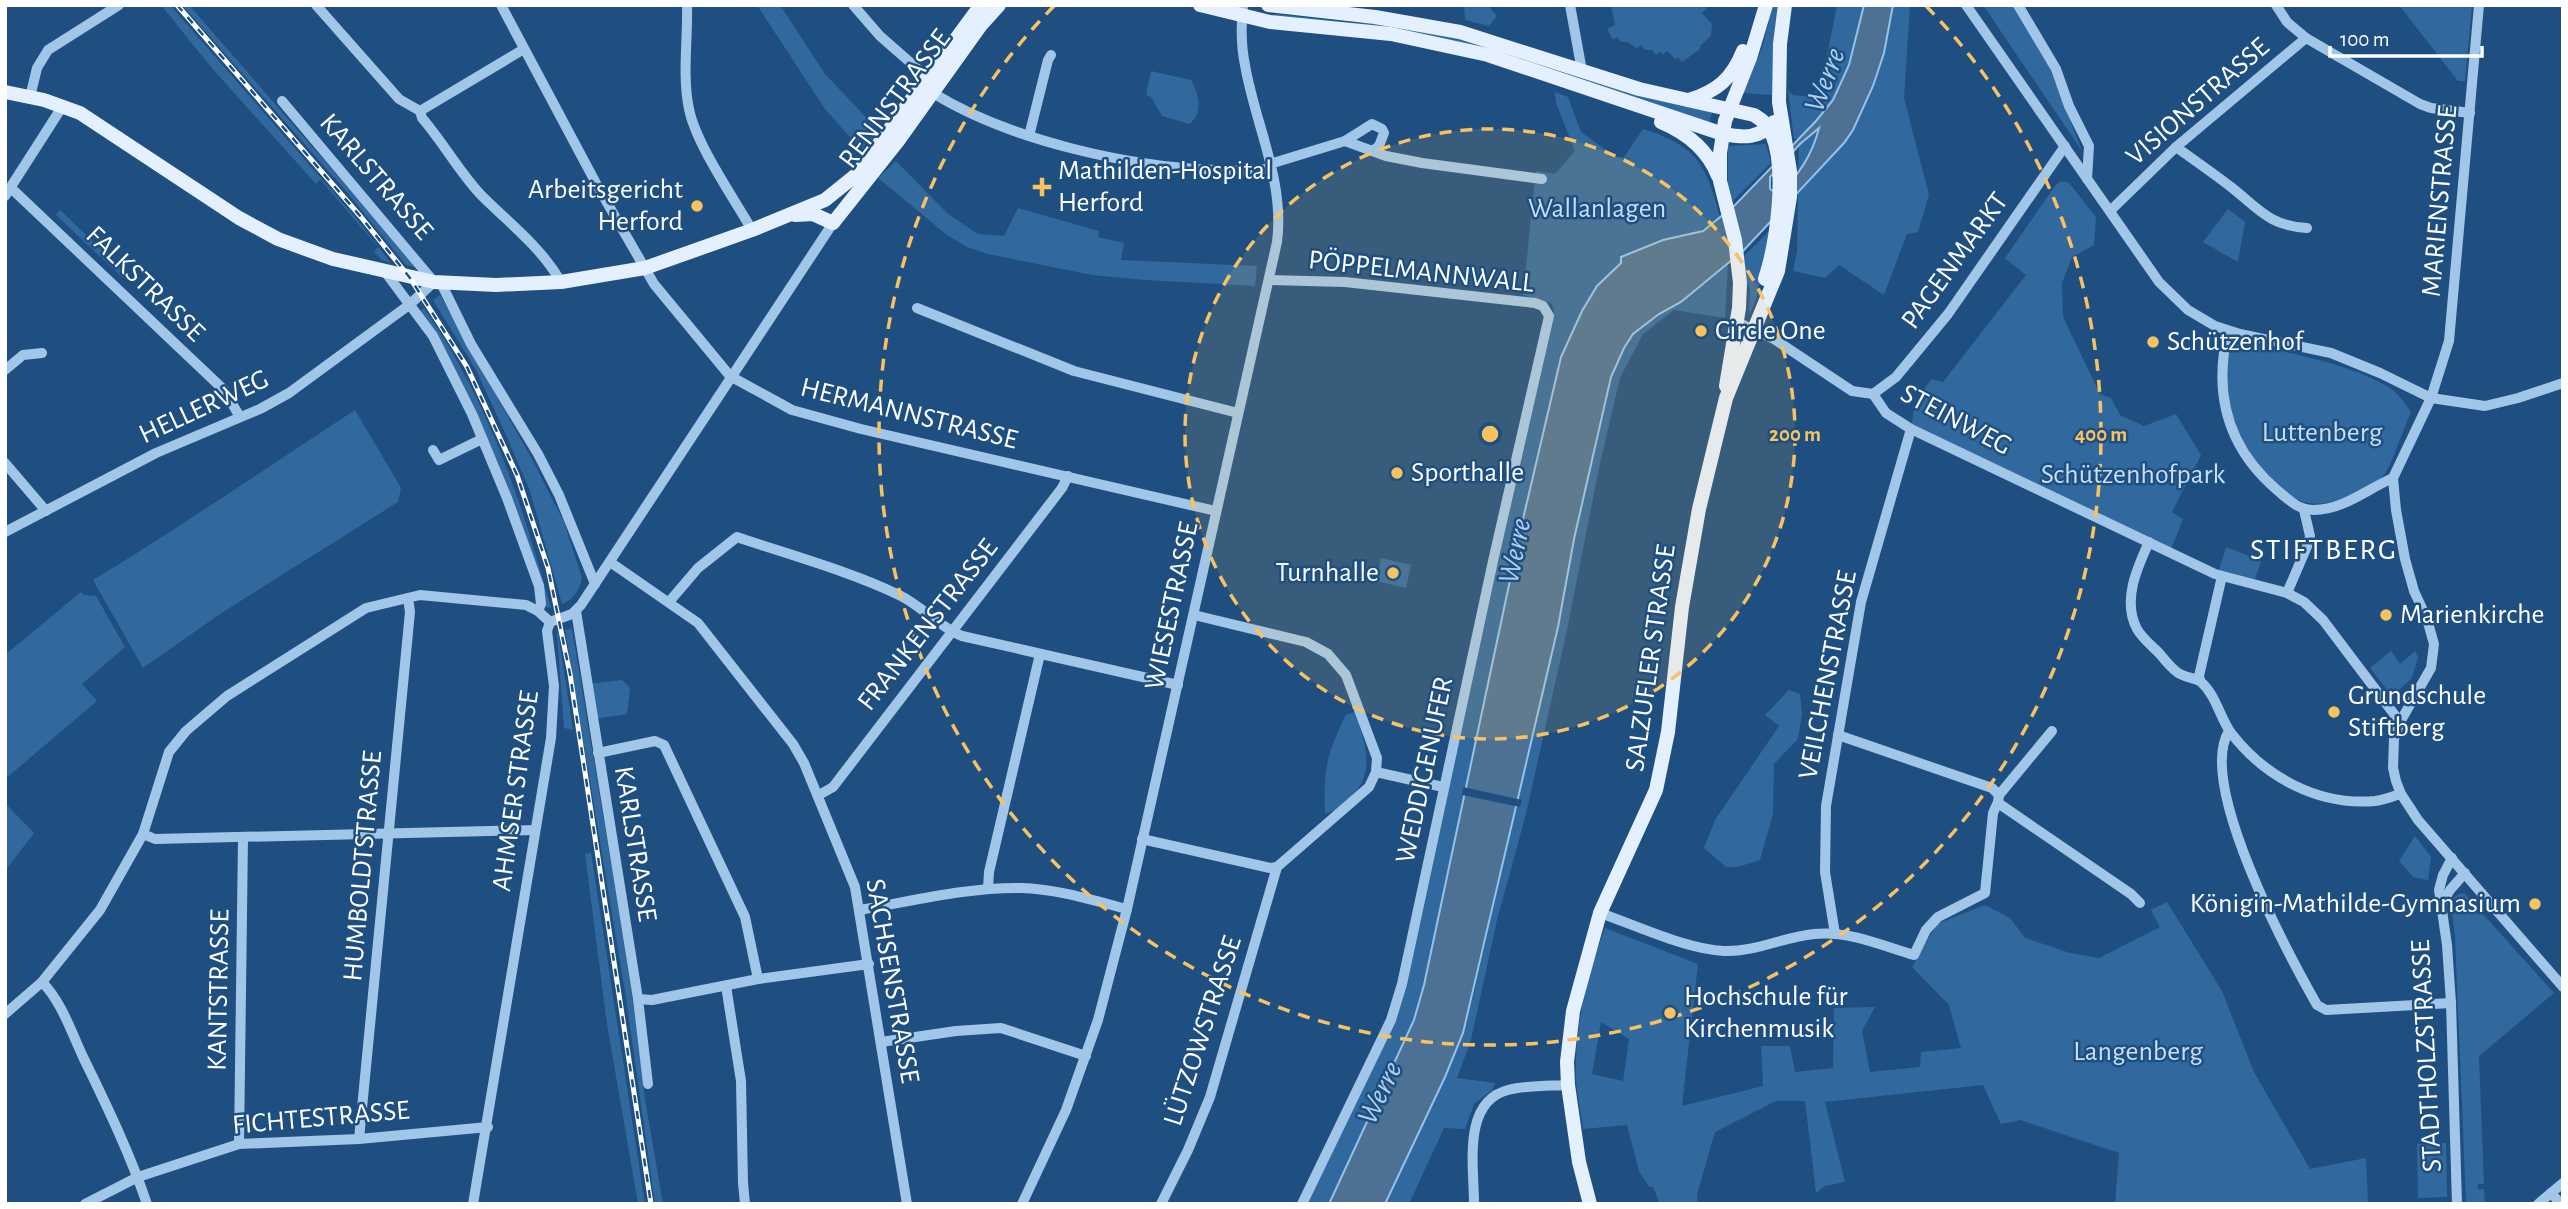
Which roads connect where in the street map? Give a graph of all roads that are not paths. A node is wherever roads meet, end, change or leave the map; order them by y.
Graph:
1 (119, 5) edge
2 (316, 5) edge
3 (500, 5) edge
4 (687, 5) edge
5 (853, 5) edge
6 (981, 5) edge
7 (999, 5) edge
8 (1200, 5) edge
9 (1268, 5) edge
10 (1570, 5) edge
11 (1786, 5) edge
12 (1966, 5) edge
13 (2018, 5) edge
14 (2276, 5) edge
15 (2479, 5) edge
16 (1242, 10) edge
17 (1764, 11) edge
18 (2306, 38) junction
19 (524, 48) junction
20 (1051, 55) dead end
21 (1582, 71) junction
22 (928, 78) junction
23 (5, 92) edge
24 (933, 93) junction
25 (30, 97) junction
26 (282, 101) dead end
27 (1686, 101) junction
28 (1732, 103) junction
29 (1632, 104) junction
30 (62, 107) junction
31 (420, 111) junction
32 (1780, 111) junction
33 (2470, 113) junction
34 (1769, 128) junction
35 (1723, 134) junction
36 (1029, 136) junction
37 (1345, 141) junction
38 (1780, 142) junction
39 (2065, 146) junction
40 (2176, 148) junction
41 (1374, 150) junction
42 (1270, 166) junction
43 (856, 175) junction
44 (2087, 178) junction
45 (1542, 179) dead end
46 (1720, 181) junction
47 (8, 192) edge
48 (2110, 211) junction
49 (791, 215) junction
50 (833, 223) junction
51 (2307, 228) dead end
52 (752, 230) junction
53 (645, 268) junction
54 (386, 273) junction
55 (1269, 280) junction
56 (561, 282) junction
57 (437, 283) junction
58 (409, 305) junction
59 (1764, 307) junction
60 (917, 308) dead end
61 (1737, 322) junction
62 (1546, 329) joint
63 (1755, 330) junction
64 (2228, 331) junction
65 (42, 353) dead end
66 (5, 370) edge
67 (730, 376) junction
68 (2563, 383) edge
69 (1873, 394) junction
70 (1726, 397) junction
71 (2431, 398) junction
72 (1238, 412) junction
73 (240, 417) junction
74 (1911, 429) junction
75 (482, 439) junction
76 (433, 450) dead end
77 (5, 463) edge
78 (1068, 476) junction
79 (2393, 478) junction
80 (2304, 510) junction
81 (46, 511) junction
82 (1216, 511) junction
83 (5, 532) edge
84 (2149, 542) junction
85 (610, 562) junction
86 (2222, 576) junction
87 (595, 584) junction
88 (2288, 589) junction
89 (408, 597) junction
90 (669, 602) junction
91 (538, 611) junction
92 (576, 611) junction
93 (1194, 615) junction
94 (550, 622) junction
95 (952, 632) junction
96 (1041, 654) junction
97 (2200, 681) junction
98 (1178, 685) junction
99 (2400, 722) junction
100 (2052, 731) dead end
101 (2230, 731) junction
102 (1838, 735) junction
103 (598, 753) junction
104 (1376, 772) junction
105 (1443, 787) junction
106 (2401, 793) junction
107 (819, 795) junction
108 (1999, 798) junction
109 (535, 831) junction
110 (143, 834) junction
111 (389, 834) junction
112 (243, 837) junction
113 (1142, 839) junction
114 (2452, 858) junction
115 (1277, 867) junction
116 (2465, 873) junction
117 (988, 889) junction
118 (2140, 903) dead end
119 (2441, 905) junction
120 (1127, 909) junction
121 (860, 910) junction
122 (1601, 913) junction
123 (1835, 934) junction
124 (869, 964) junction
125 (758, 979) junction
126 (42, 982) junction
127 (726, 986) junction
128 (2563, 987) edge
129 (638, 999) junction
130 (2451, 1003) junction
131 (5, 1014) edge
132 (881, 1042) junction
133 (1086, 1056) junction
134 (648, 1084) dead end
135 (1568, 1085) junction
136 (488, 1127) junction
137 (359, 1139) junction
138 (239, 1144) junction
139 (138, 1177) junction
140 (2563, 1183) edge
141 (2551, 1193) junction
142 (85, 1204) edge
143 (148, 1204) edge
144 (473, 1204) edge
145 (745, 1204) edge
146 (907, 1204) edge
147 (1022, 1204) edge
148 (1161, 1204) edge
149 (1302, 1204) edge
150 (1474, 1204) edge
151 (1590, 1204) edge
152 (2457, 1204) edge
153 (2538, 1204) edge
154 (2561, 1204) edge

1 - 25 street
2 - 31 street
3 - 19 street, HERMANNSTRASSE
4 - 52 street
5 - 22 street
6 - 22 main road, RENNSTRASSE
7 - 24 main road, RENNSTRASSE
8 - 16 main road
9 - 21 main road
10 - 21 street
11 - 32 main road
12 - 39 street
13 - 44 street
14 - 18 street
15 - 33 street, MARIENSTRASSE
16 - 29 main road
16 - 42 street, WIESESTRASSE
17 - 27 main road
17 - 28 main road, SALZUFLER STRASSE
18 - 33 street, VISIONSTRASSE
18 - 40 street, VISIONSTRASSE
19 - 31 street
19 - 53 street, HERMANNSTRASSE
20 - 36 street
21 - 27 main road
22 - 43 main road, RENNSTRASSE
23 - 25 main road
24 - 36 street
24 - 50 main road, RENNSTRASSE
25 - 30 main road
26 - 57 street, KARLSTRASSE
27 - 28 main road
28 - 34 main road
28 - 35 main road, SALZUFLER STRASSE
29 - 35 main road
29 - 46 main road
30 - 47 street
30 - 54 main road
31 - 56 street
32 - 34 main road
32 - 38 main road
33 - 71 street, MARIENSTRASSE
34 - 35 main road
34 - 38 main road, SALZUFLER STRASSE
35 - 46 main road, SALZUFLER STRASSE
36 - 42 street
37 - 41 street
37 - 41 street
37 - 42 street
38 - 59 main road, SALZUFLER STRASSE
38 - 59 main road, SALZUFLER STRASSE
39 - 44 street
39 - 69 street, PAGENMARKT
40 - 48 street, VISIONSTRASSE
40 - 51 street
41 - 45 street
42 - 55 street, WIESESTRASSE
43 - 49 main road
43 - 50 main road
44 - 48 street
46 - 61 main road, SALZUFLER STRASSE
47 - 73 street, FALKSTRASSE
48 - 64 street
49 - 50 main road
49 - 52 main road
50 - 67 street
52 - 53 main road
53 - 56 main road
53 - 67 street, HERMANNSTRASSE
54 - 57 main road
54 - 58 street
55 - 62 street, PÖPPELMANNWALL
55 - 72 street, WIESESTRASSE
56 - 57 main road
57 - 58 street, HELLERWEG
57 - 87 street, KARLSTRASSE
58 - 73 street, HELLERWEG
58 - 75 street
59 - 63 main road, SALZUFLER STRASSE
60 - 72 street
61 - 63 street
61 - 70 main road, SALZUFLER STRASSE
62 - 105 street, WEDDIGENUFER
63 - 69 street
63 - 70 main road, SALZUFLER STRASSE
64 - 71 street
64 - 80 street
65 - 66 street
67 - 78 street, HERMANNSTRASSE
67 - 85 street
68 - 71 street
69 - 74 street, STEINWEG
70 - 122 main road, SALZUFLER STRASSE
71 - 79 street, MARIENSTRASSE
72 - 82 street, WIESESTRASSE
73 - 81 street, HELLERWEG
74 - 84 street, STEINWEG
74 - 102 street, VEILCHENSTRASSE
75 - 76 street
75 - 91 street
77 - 81 street
78 - 82 street, HERMANNSTRASSE
78 - 95 street, FRANKENSTRASSE
79 - 80 street
79 - 99 street
80 - 88 street
81 - 83 street, HELLERWEG
82 - 93 street, WIESESTRASSE
84 - 86 street, STEINWEG
84 - 97 street
85 - 87 street
85 - 90 street, SACHSENSTRASSE
86 - 88 street, STEINWEG
86 - 97 street
87 - 92 street
88 - 99 street, STEINWEG
89 - 91 street
89 - 110 street
89 - 111 street, HUMBOLDTSTRASSE
90 - 95 street
90 - 107 street, SACHSENSTRASSE
91 - 94 street
92 - 94 street
92 - 103 street, KARLSTRASSE
93 - 98 street, WIESESTRASSE
93 - 104 street
94 - 109 street, AHMSER STRASSE
95 - 96 street
95 - 107 street, FRANKENSTRASSE
96 - 98 street
96 - 117 street
97 - 101 street
98 - 113 street, WIESESTRASSE
99 - 106 street
100 - 108 street
101 - 106 street
101 - 130 street
102 - 108 street
102 - 123 street, VEILCHENSTRASSE
103 - 125 street
103 - 129 street, KARLSTRASSE
104 - 105 street
104 - 115 street
105 - 149 street, WEDDIGENUFER
106 - 114 street
107 - 121 street, SACHSENSTRASSE
108 - 118 street
108 - 123 street
109 - 111 street
109 - 136 street, AHMSER STRASSE
110 - 112 street
110 - 126 street
111 - 112 street
111 - 137 street, HUMBOLDTSTRASSE
112 - 138 street, KANTSTRASSE
113 - 115 street
113 - 120 street, WIESESTRASSE
114 - 116 street
114 - 119 street, STADTHOLZSTRASSE
115 - 148 street, LÜTZOWSTRASSE
116 - 119 street, STADTHOLZSTRASSE
116 - 128 street
117 - 120 street
117 - 121 street
119 - 130 street, STADTHOLZSTRASSE
120 - 133 street, WIESESTRASSE
121 - 124 street, SACHSENSTRASSE
122 - 123 street
122 - 135 main road, SALZUFLER STRASSE
124 - 125 street
124 - 132 street, SACHSENSTRASSE
125 - 127 street
126 - 131 street
126 - 139 street
127 - 129 street
127 - 145 street
129 - 134 street, KARLSTRASSE
130 - 152 street, STADTHOLZSTRASSE
132 - 133 street
132 - 146 street, SACHSENSTRASSE
133 - 147 street, WIESESTRASSE
135 - 150 street
135 - 151 main road, SALZUFLER STRASSE
136 - 137 street, FICHTESTRASSE
136 - 144 street, AHMSER STRASSE
137 - 138 street, FICHTESTRASSE
138 - 139 street, FICHTESTRASSE
139 - 142 street, FICHTESTRASSE
139 - 143 street
140 - 141 street
141 - 153 street
141 - 154 street

